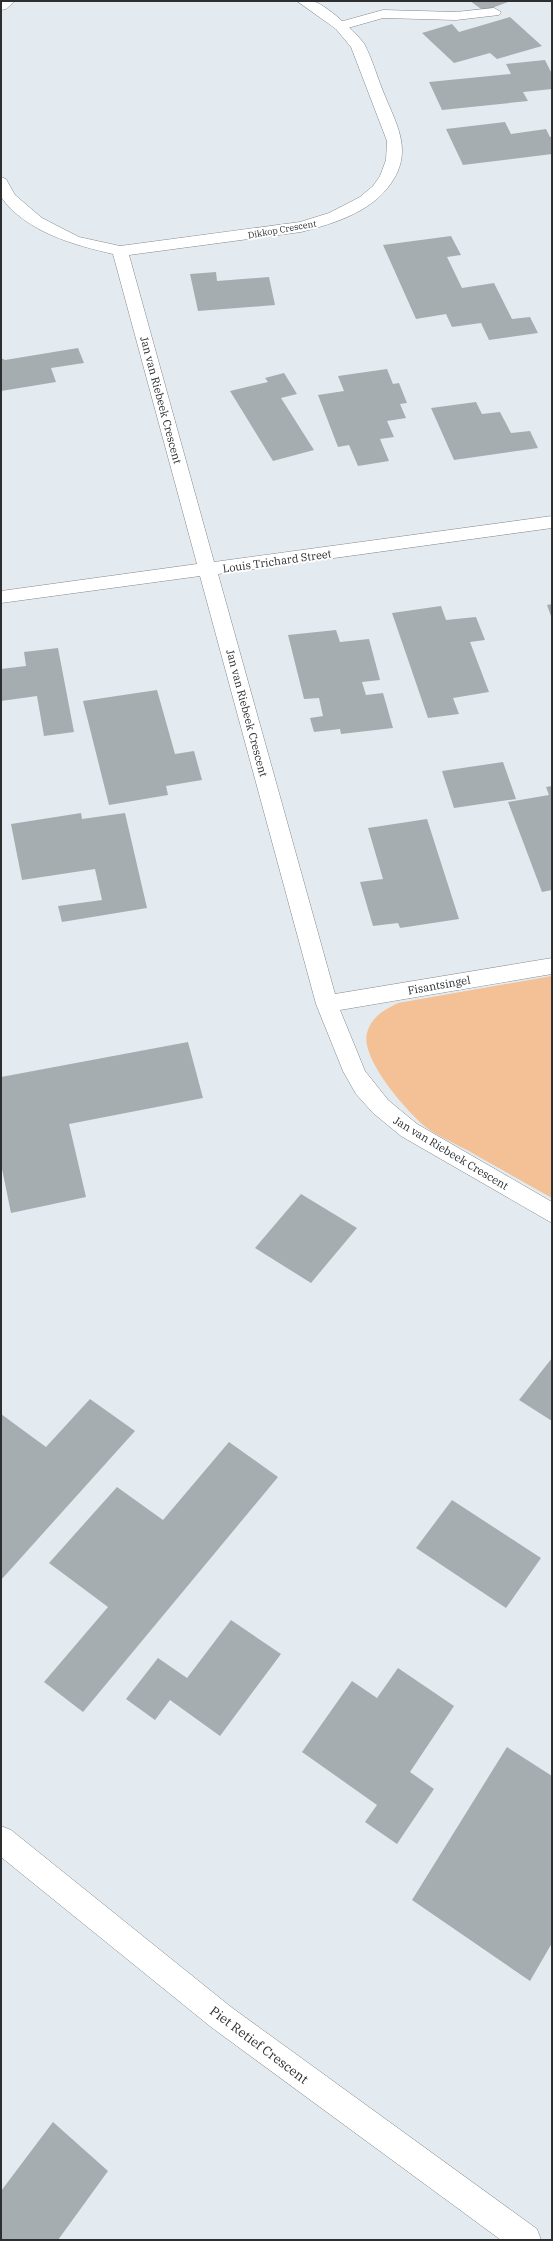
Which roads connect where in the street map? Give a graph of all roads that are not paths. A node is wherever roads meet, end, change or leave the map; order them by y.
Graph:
1 (8, 1) edge
2 (304, 1) edge
3 (1, 6) edge
4 (494, 12) dead end
5 (341, 26) junction
6 (1, 182) edge
7 (120, 251) junction
8 (552, 522) edge
9 (208, 570) junction
10 (1, 597) edge
11 (552, 966) edge
12 (326, 1004) junction
13 (552, 1213) edge
14 (1, 1840) edge
15 (526, 2240) edge

1 - 3 street
2 - 5 street, Dikkop Crescent
4 - 5 street
5 - 7 street, Dikkop Crescent
6 - 7 street
7 - 9 street, Jan van Riebeek Crescent
8 - 9 street, Louis Trichard Street
9 - 10 street, Louis Trichard Street
9 - 12 street, Jan van Riebeek Crescent
11 - 12 street, Fisantsingel
12 - 13 street, Jan van Riebeek Crescent
14 - 15 street, Piet Retief Crescent

